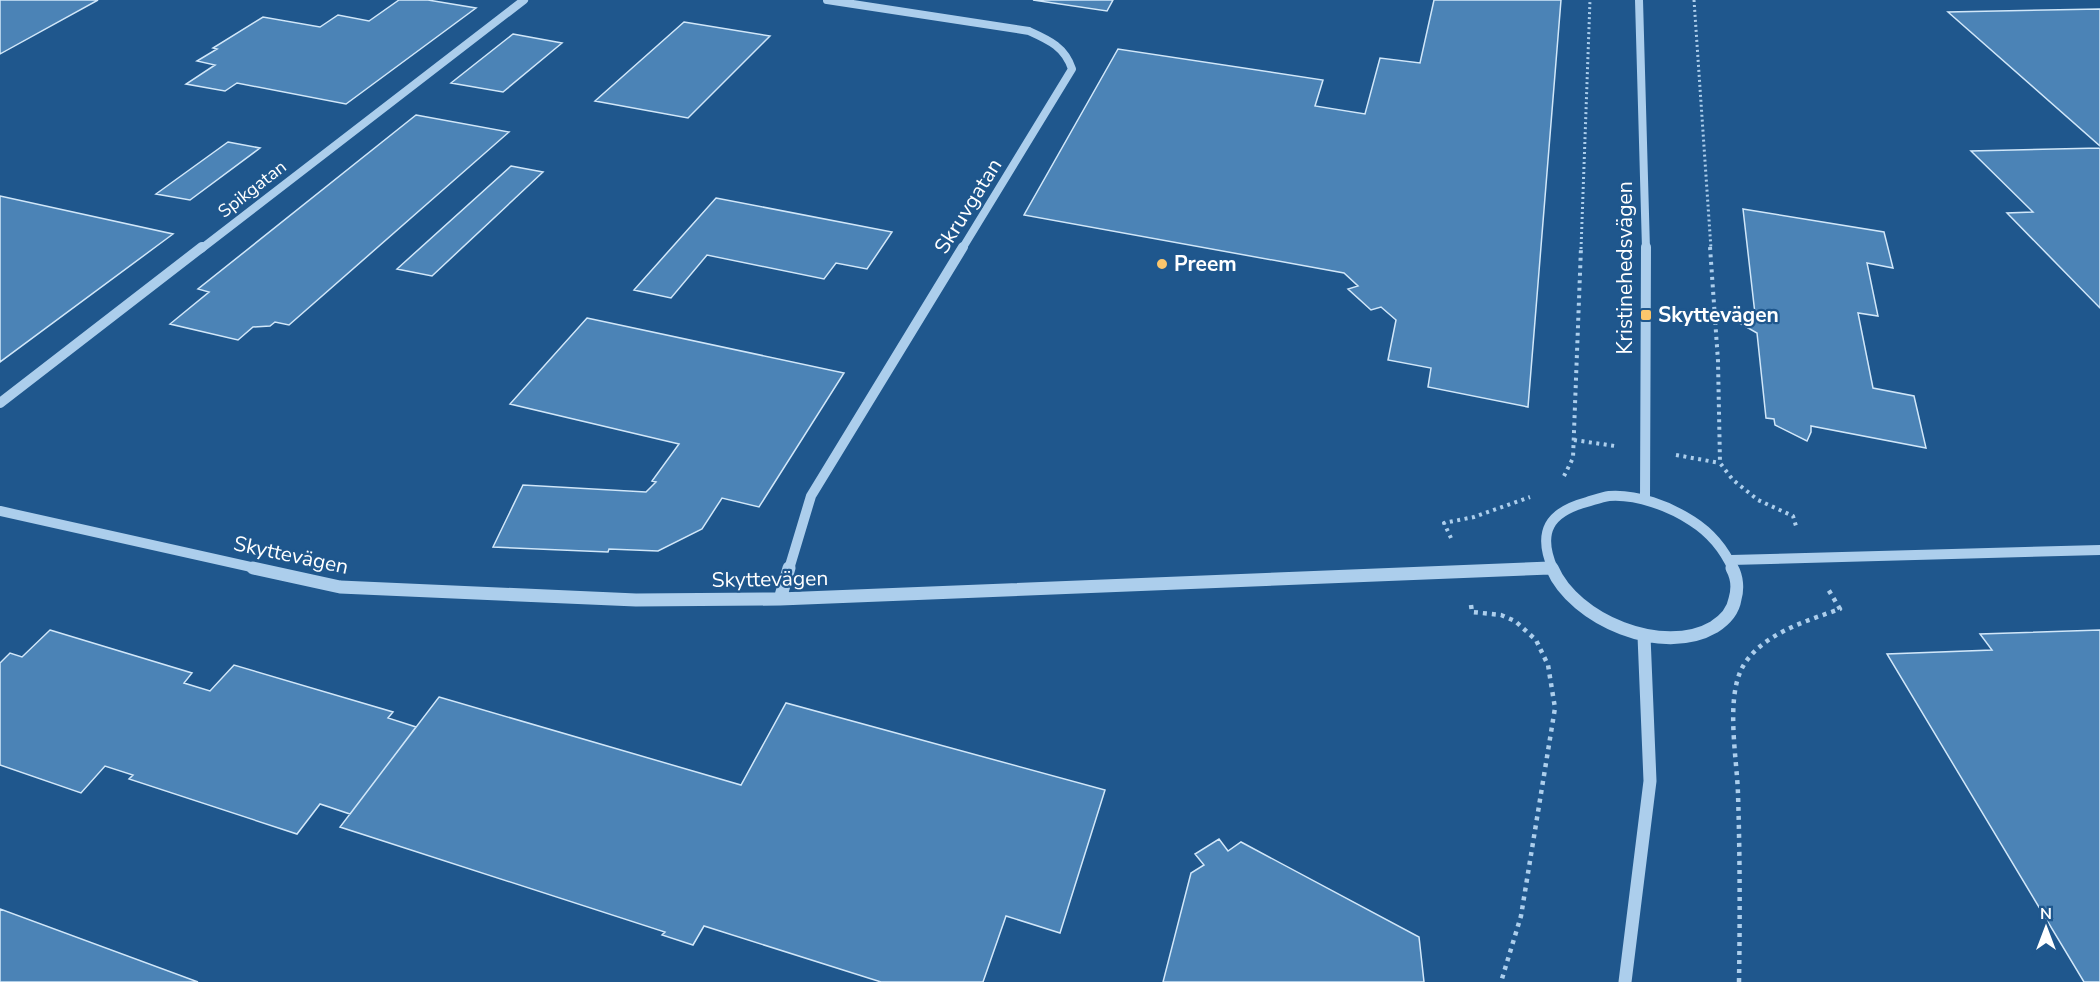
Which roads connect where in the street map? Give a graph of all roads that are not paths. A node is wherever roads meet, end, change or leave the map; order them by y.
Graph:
1 (524, 0) edge
2 (827, 0) edge
3 (1639, 0) edge
4 (0, 403) edge
5 (1645, 500) junction
6 (0, 511) edge
7 (2100, 550) edge
8 (1731, 560) junction
9 (1550, 568) junction
10 (780, 599) junction
11 (1644, 636) junction
12 (1625, 982) edge

1 - 4 street, Spikgatan
2 - 10 street, Skruvgatan
3 - 5 street, Kristinehedsvägen
5 - 8 street
5 - 9 street
6 - 10 street, Skyttevägen
7 - 8 street
8 - 11 street
9 - 10 street, Skyttevägen
9 - 11 street
11 - 12 street

